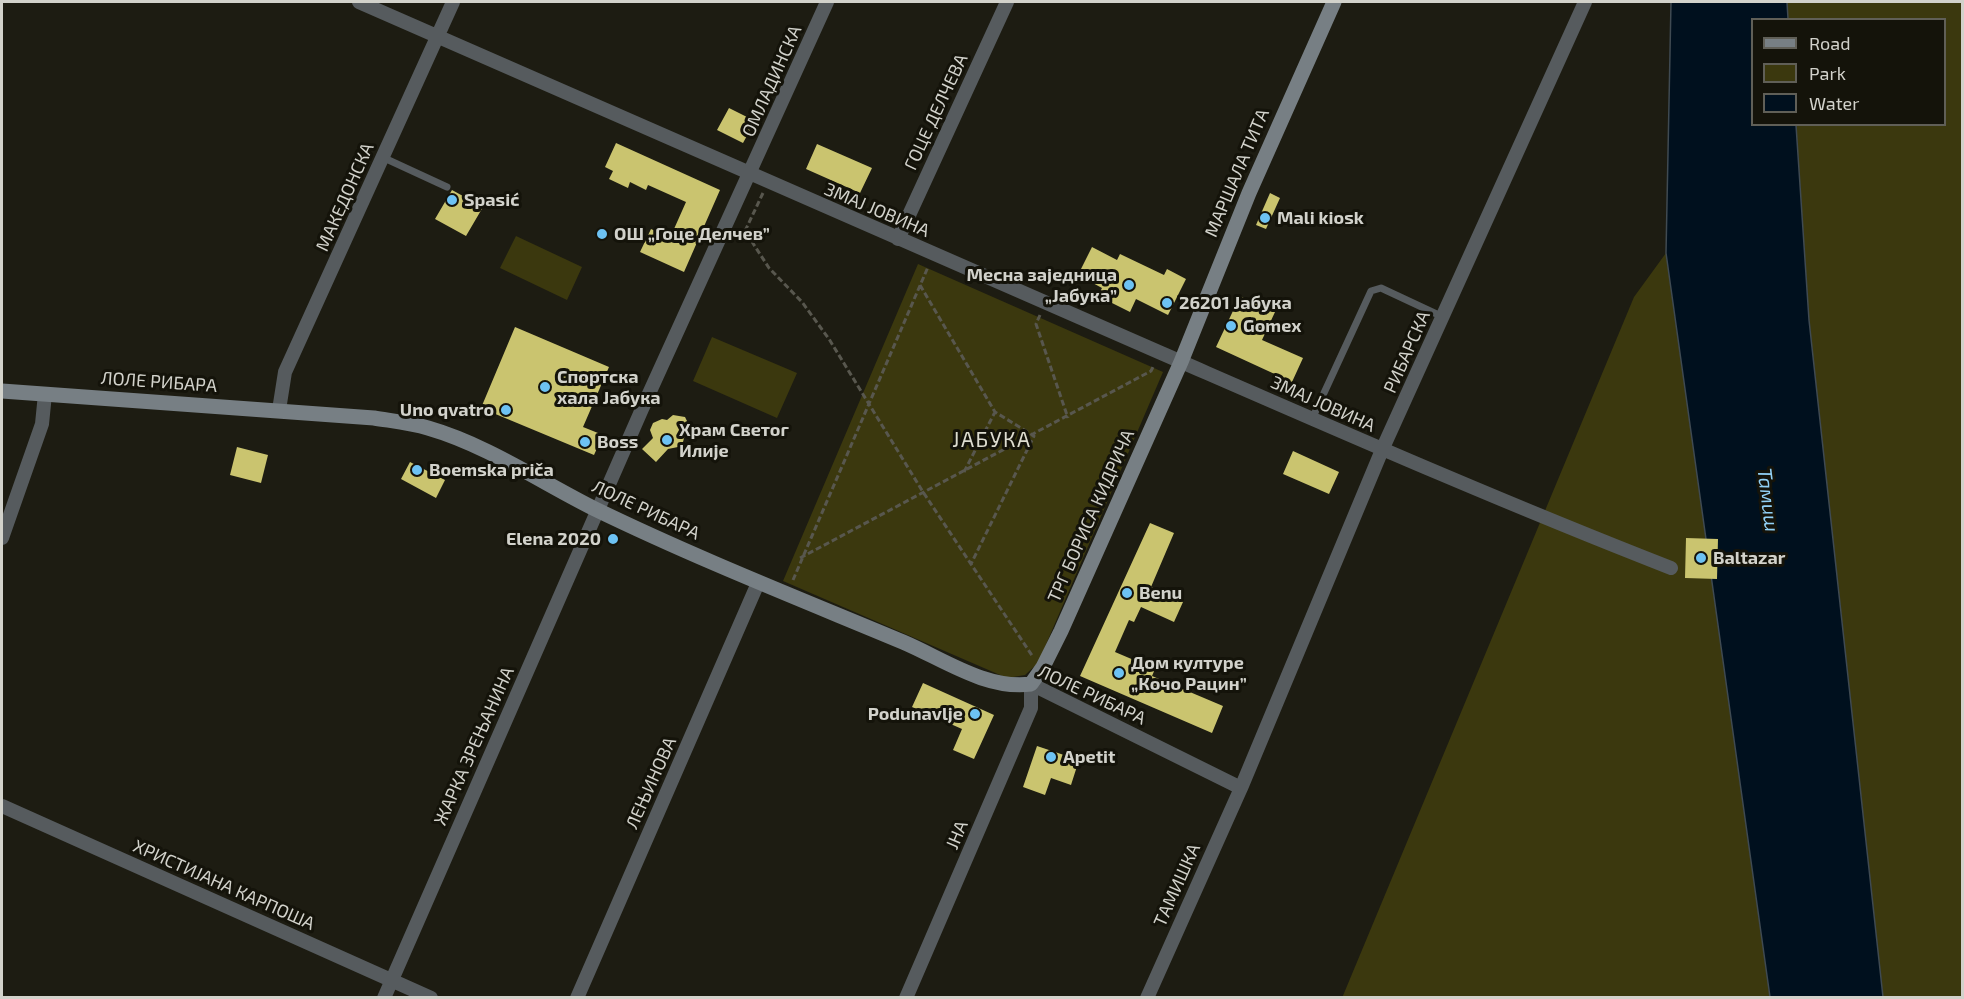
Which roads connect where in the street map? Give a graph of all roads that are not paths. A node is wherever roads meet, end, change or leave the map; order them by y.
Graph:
1 (358, 2) edge
2 (453, 2) edge
3 (827, 2) edge
4 (1007, 2) edge
5 (1334, 2) edge
6 (1585, 2) edge
7 (438, 36) junction
8 (382, 157) junction
9 (749, 175) junction
10 (447, 187) dead end
11 (897, 238) junction
12 (1443, 317) junction
13 (1181, 362) junction
14 (2, 391) edge
15 (45, 394) junction
16 (279, 410) junction
17 (1312, 419) junction
18 (1382, 450) junction
19 (597, 510) junction
20 (2, 538) edge
21 (1671, 568) dead end
22 (758, 583) junction
23 (1030, 684) junction
24 (1241, 788) junction
25 (2, 806) edge
26 (392, 980) junction
27 (384, 998) edge
28 (431, 998) edge
29 (577, 998) edge
30 (906, 998) edge
31 (1147, 998) edge

1 - 7 street, ЗМАЈ ЈОВИНА
2 - 7 street, МАКЕДОНСКА
3 - 9 street, ОМЛАДИНСКА
4 - 11 street, ГОЦЕ ДЕЛЧЕВА
5 - 13 main road, МАРШАЛА ТИТА
6 - 12 street, РИБАРСКА
7 - 8 street, МАКЕДОНСКА
7 - 9 street, ЗМАЈ ЈОВИНА
8 - 10 lane
8 - 16 street, МАКЕДОНСКА
9 - 11 street, ЗМАЈ ЈОВИНА
9 - 19 street
11 - 13 street, ЗМАЈ ЈОВИНА
12 - 17 lane
12 - 18 street, РИБАРСКА
13 - 17 street, ЗМАЈ ЈОВИНА
13 - 23 main road, ТРГ БОРИСА КИДРИЧА
14 - 15 main road, ЛОЛЕ РИБАРА
15 - 16 main road, ЛОЛЕ РИБАРА
15 - 20 street
16 - 19 main road, ЛОЛЕ РИБАРА
17 - 18 street, ЗМАЈ ЈОВИНА
18 - 21 street, ЗМАЈ ЈОВИНА
18 - 24 street, РИБАРСКА
19 - 22 main road, ЛОЛЕ РИБАРА
19 - 26 street, ЖАРКА ЗРЕЊАНИНА
22 - 23 main road, ЛОЛЕ РИБАРА
22 - 29 street, ЛЕЊИНОВА
23 - 24 street, ЛОЛЕ РИБАРА
23 - 30 street, ЈНА
24 - 31 street, ТАМИШКА
25 - 26 street, ХРИСТИЈАНА КАРПОША
26 - 27 street, ЖАРКА ЗРЕЊАНИНА
26 - 28 street, ХРИСТИЈАНА КАРПОША

